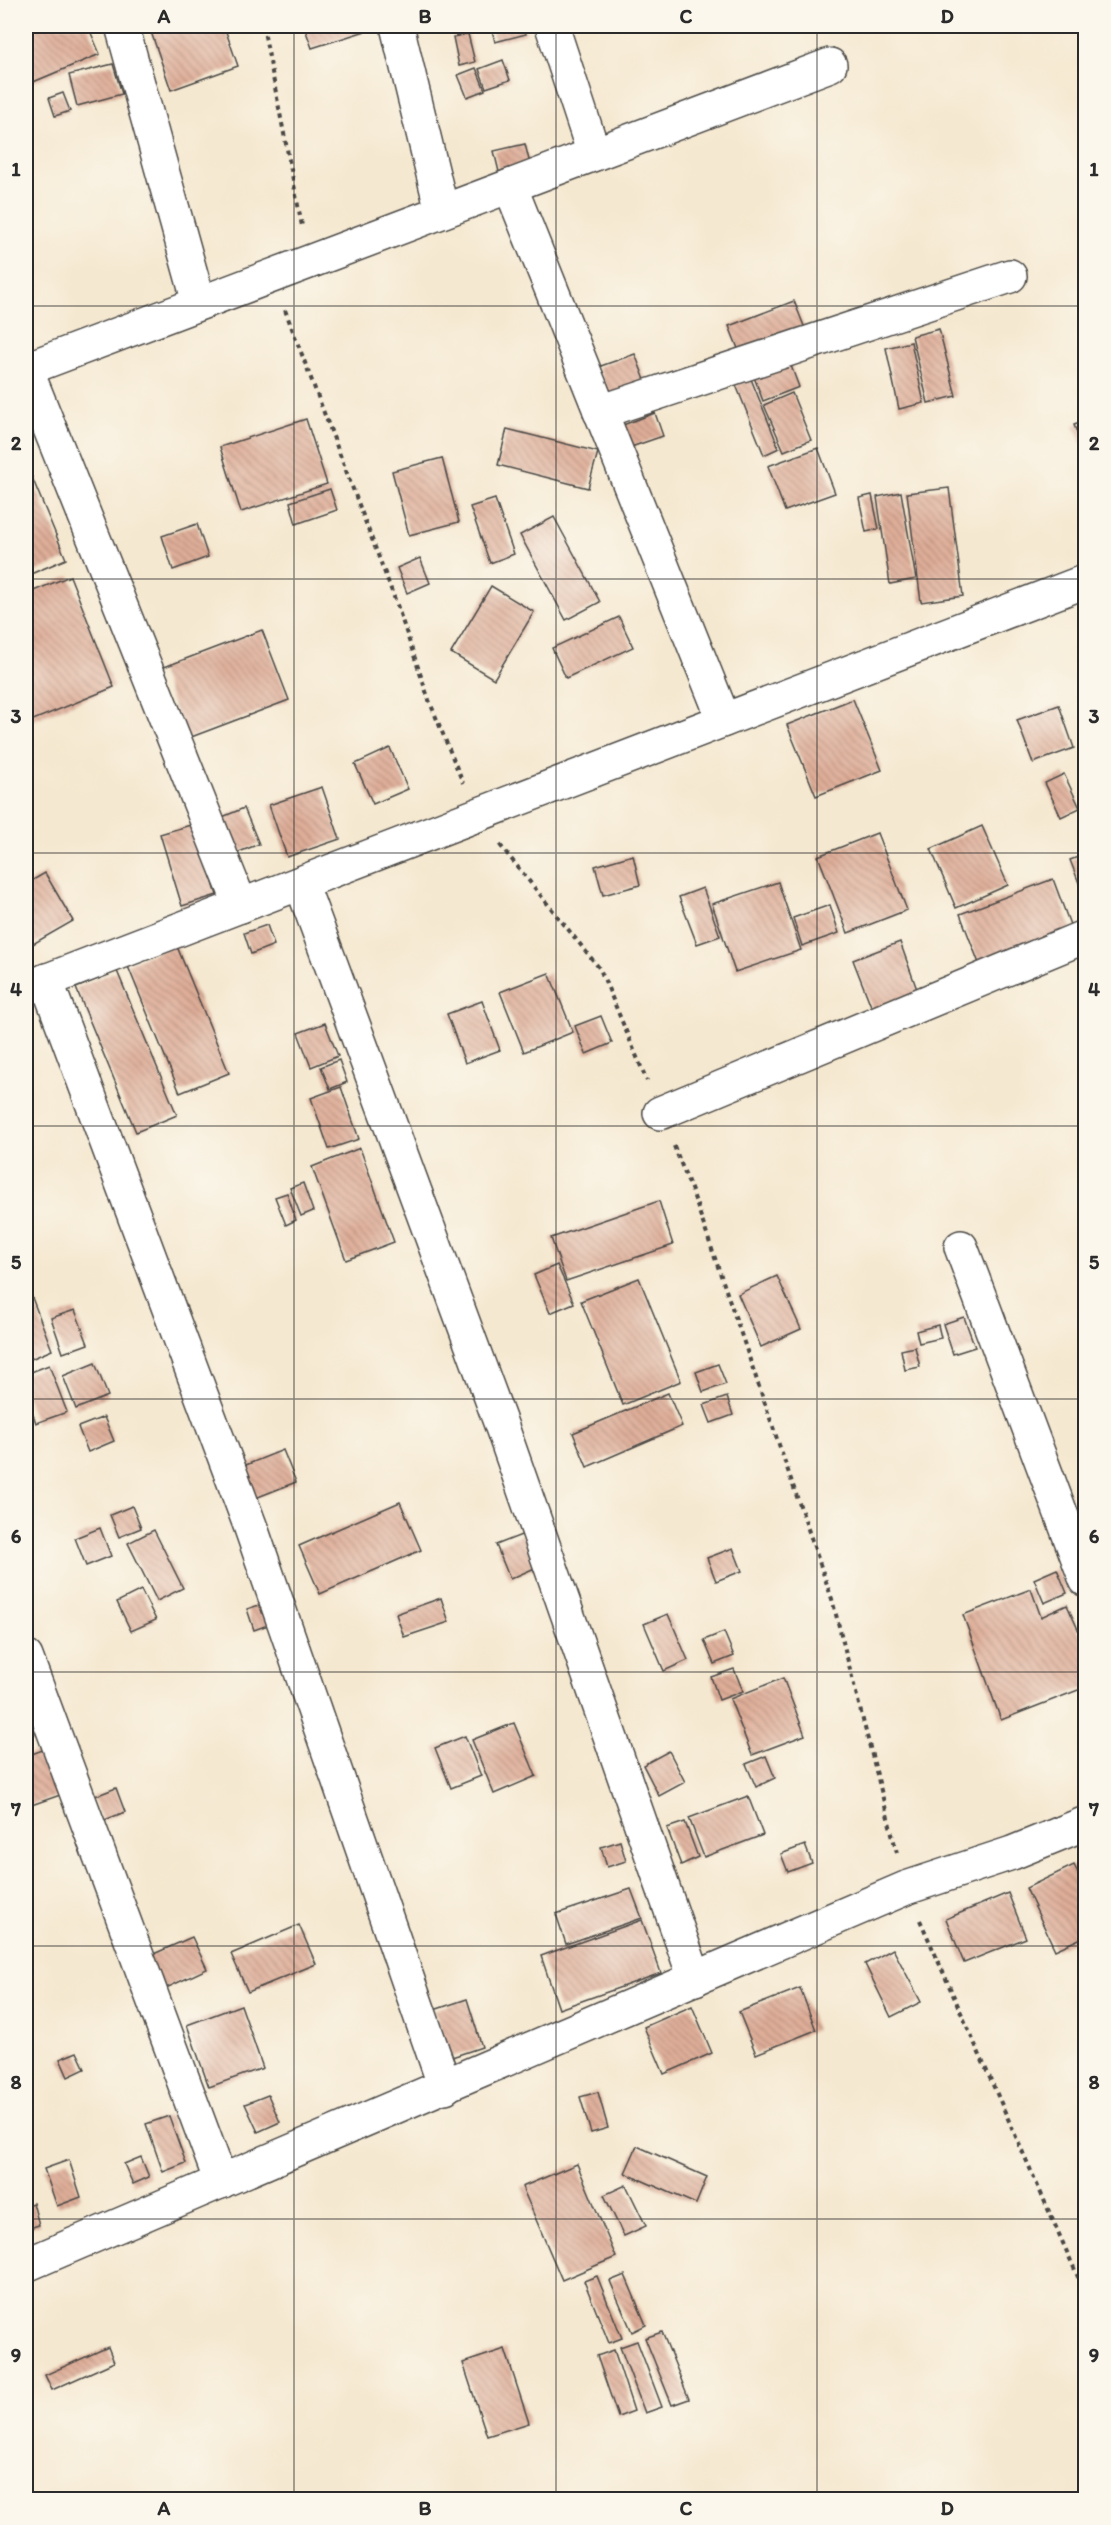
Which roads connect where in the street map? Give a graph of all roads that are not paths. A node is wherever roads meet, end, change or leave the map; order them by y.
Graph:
1 (122, 26) edge
2 (397, 26) edge
3 (552, 26) edge
4 (830, 65) dead end
5 (594, 154) junction
6 (510, 186) junction
7 (442, 211) junction
8 (1011, 276) dead end
9 (199, 303) junction
10 (600, 412) junction
11 (1086, 581) edge
12 (724, 720) junction
13 (301, 883) junction
14 (241, 906) junction
15 (1086, 936) edge
16 (36, 984) edge
17 (660, 1113) road end
18 (961, 1247) dead end
19 (1086, 1580) edge
20 (26, 1657) edge
21 (1086, 1823) edge
22 (695, 1979) junction
23 (445, 2087) junction
24 (221, 2182) junction
25 (26, 2265) edge

1 - 9 street
2 - 7 street
3 - 5 street
4 - 5 street
5 - 6 street
6 - 7 street
6 - 10 street
7 - 9 street
8 - 10 street
9 - 14 street
10 - 12 street
11 - 12 street
12 - 13 street
13 - 14 street
13 - 22 street
14 - 16 street
15 - 17 street
16 - 23 street
18 - 19 street
20 - 24 street
21 - 22 street
22 - 23 street
23 - 24 street
24 - 25 street

